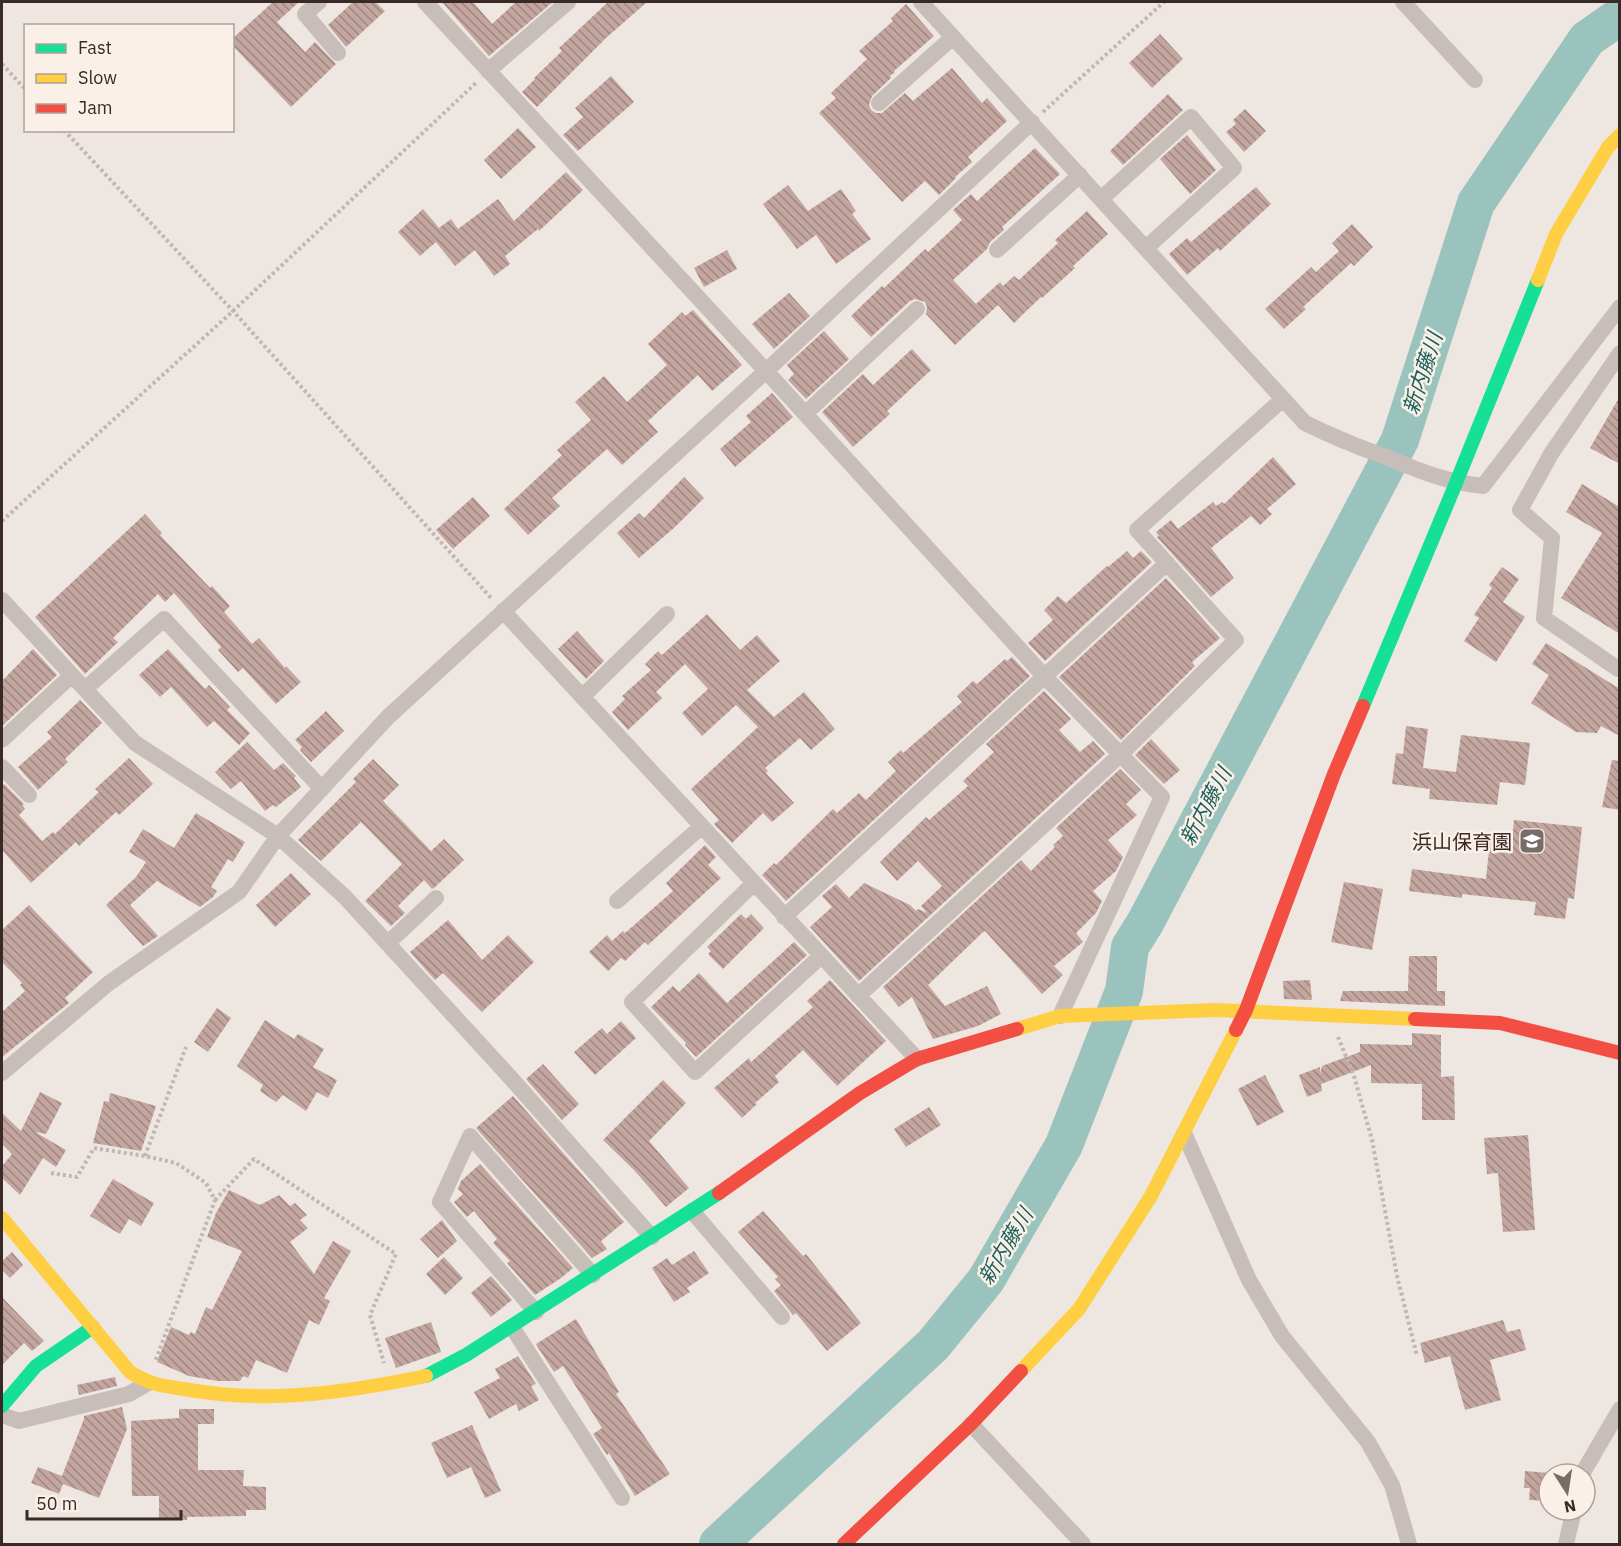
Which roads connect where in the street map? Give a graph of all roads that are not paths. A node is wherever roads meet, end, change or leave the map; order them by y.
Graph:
1 (319, 2) edge
2 (425, 2) edge
3 (568, 2) edge
4 (921, 2) edge
5 (1403, 2) edge
6 (953, 36) junction
7 (338, 52) dead end
8 (489, 71) junction
9 (1475, 80) dead end
10 (879, 103) dead end
11 (1032, 122) junction
12 (1620, 135) edge
13 (1614, 153) edge
14 (1080, 175) junction
15 (1101, 199) junction
16 (1146, 248) junction
17 (997, 250) dead end
18 (1620, 307) edge
19 (917, 309) dead end
20 (1620, 353) edge
21 (766, 370) junction
22 (1283, 399) junction
23 (805, 414) junction
24 (1456, 483) junction
25 (1167, 563) junction
26 (2, 600) edge
27 (503, 611) junction
28 (667, 614) dead end
29 (1620, 666) edge
30 (72, 675) junction
31 (1045, 677) junction
32 (85, 689) junction
33 (582, 697) junction
34 (2, 740) edge
35 (1120, 755) junction
36 (2, 767) edge
37 (322, 789) junction
38 (29, 795) dead end
39 (701, 827) junction
40 (278, 836) junction
41 (753, 884) junction
42 (436, 897) dead end
43 (617, 901) dead end
44 (784, 917) junction
45 (388, 943) junction
46 (821, 956) junction
47 (858, 996) junction
48 (1246, 1010) junction
49 (1060, 1016) junction
50 (1620, 1053) edge
51 (917, 1059) junction
52 (2, 1073) edge
53 (1185, 1133) junction
54 (692, 1211) junction
55 (2, 1218) edge
56 (652, 1237) junction
57 (593, 1275) junction
58 (536, 1312) junction
59 (782, 1317) dead end
60 (93, 1327) junction
61 (512, 1327) junction
62 (148, 1383) junction
63 (2, 1406) edge
64 (1620, 1409) edge
65 (2, 1415) edge
66 (971, 1424) junction
67 (1589, 1462) edge
68 (622, 1498) dead end
69 (1571, 1522) edge
70 (844, 1545) edge
71 (1083, 1545) edge
72 (1409, 1545) edge
73 (1566, 1545) edge

1 - 7 street
2 - 8 street
3 - 8 street
4 - 6 street
5 - 9 street
6 - 10 street
6 - 11 street
8 - 21 street
11 - 14 street
11 - 21 street
12 - 13 street
13 - 24 street
14 - 15 street
14 - 17 street
15 - 16 street
15 - 16 street
16 - 22 street
18 - 24 street
19 - 23 street
20 - 29 street
21 - 23 street
21 - 27 street
22 - 24 street
22 - 25 street
23 - 31 street
24 - 48 street
25 - 31 street
25 - 35 street
26 - 30 street
27 - 33 street
27 - 37 street
28 - 33 street
30 - 32 street
30 - 34 street
31 - 35 street
31 - 44 street
32 - 37 street
32 - 40 street
33 - 39 street
35 - 47 street
35 - 49 street
36 - 38 street
37 - 40 street
39 - 41 street
39 - 43 street
40 - 45 street
40 - 52 street
41 - 44 street
41 - 46 street
42 - 45 street
44 - 46 street
45 - 56 street
46 - 47 street
47 - 51 street
48 - 49 street
48 - 50 street
48 - 53 street
49 - 51 street
51 - 54 street
53 - 66 street
53 - 72 street
54 - 56 street
54 - 59 street
55 - 60 street
56 - 57 street
57 - 58 street
57 - 58 street
58 - 61 street
60 - 62 street
60 - 63 street
61 - 62 street
61 - 68 street
62 - 65 street
64 - 67 street
66 - 70 street
66 - 71 street
69 - 73 street

